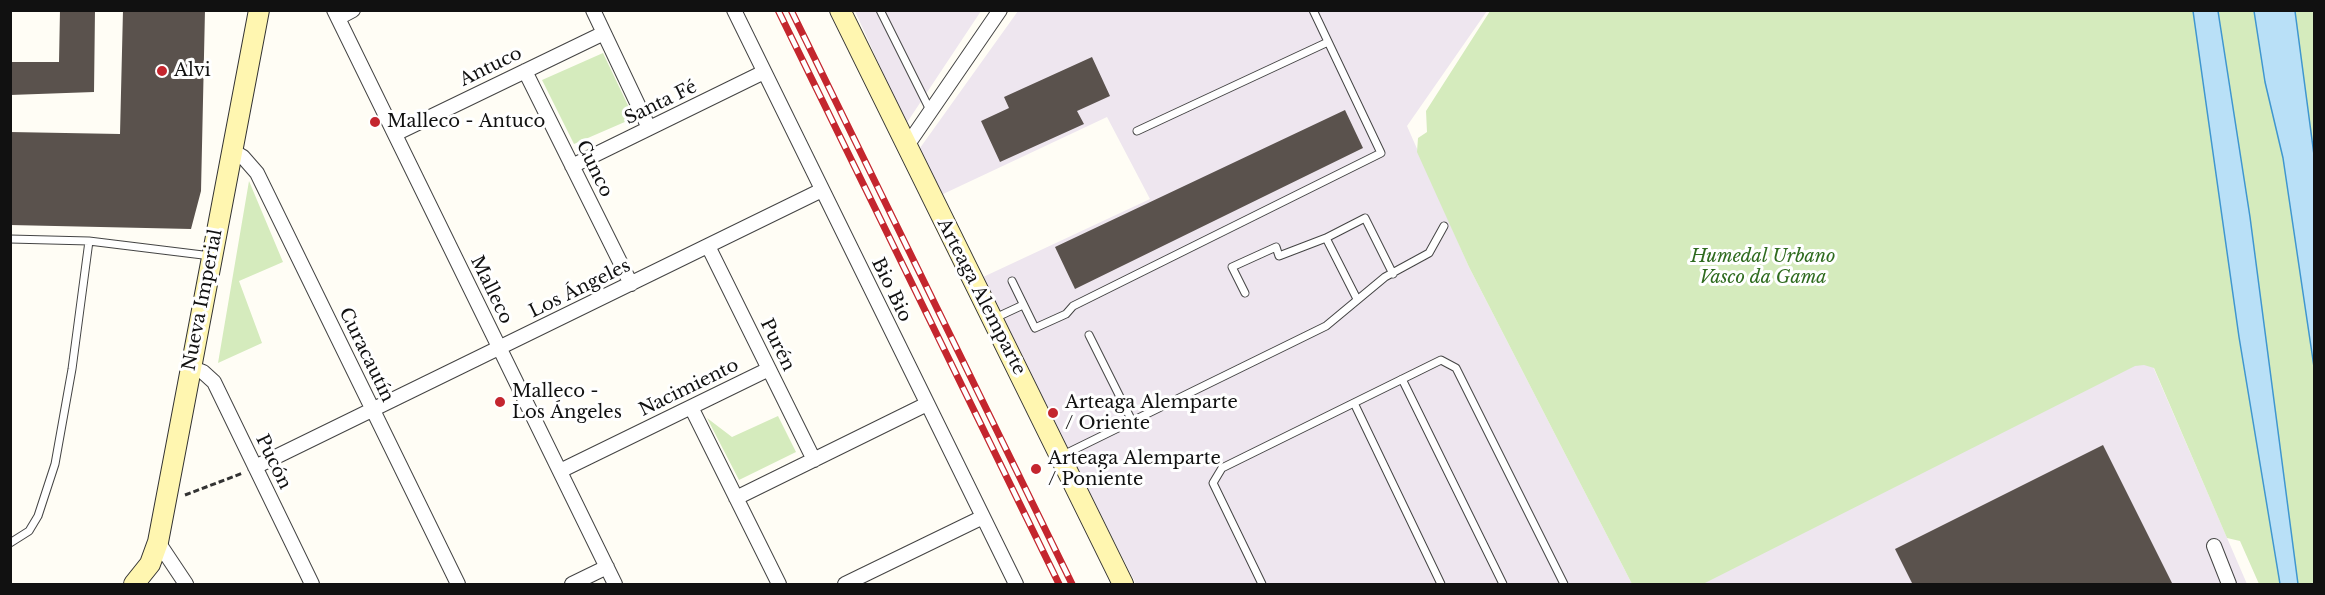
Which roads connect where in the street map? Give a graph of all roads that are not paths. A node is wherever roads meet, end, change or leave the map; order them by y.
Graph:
1 (259, 10) edge
2 (353, 10) edge
3 (593, 10) edge
4 (734, 10) edge
5 (840, 10) edge
6 (880, 10) edge
7 (1000, 10) edge
8 (1313, 10) edge
9 (336, 14) edge
10 (604, 33) junction
11 (1328, 42) junction
12 (525, 71) junction
13 (764, 72) junction
14 (931, 111) junction
15 (649, 128) junction
16 (1137, 131) dead end
17 (395, 134) junction
18 (906, 147) junction
19 (231, 150) junction
20 (572, 166) junction
21 (822, 190) junction
22 (1444, 226) dead end
23 (1326, 238) junction
24 (10, 239) edge
25 (89, 241) junction
26 (708, 246) junction
27 (211, 256) junction
28 (1393, 274) junction
29 (1012, 281) dead end
30 (631, 284) junction
31 (1245, 293) dead end
32 (1358, 299) junction
33 (1023, 305) junction
34 (993, 319) junction
35 (1089, 335) dead end
36 (500, 348) junction
37 (190, 367) junction
38 (769, 369) junction
39 (1402, 379) junction
40 (1354, 403) junction
41 (927, 404) junction
42 (691, 407) junction
43 (373, 410) junction
44 (1133, 423) junction
45 (1061, 456) junction
46 (814, 459) junction
47 (255, 468) junction
48 (560, 471) junction
49 (736, 498) junction
50 (983, 517) junction
51 (158, 542) junction
52 (10, 543) edge
53 (2214, 546) dead end
54 (607, 567) junction
55 (869, 579) edge
56 (134, 585) edge
57 (186, 585) edge
58 (312, 585) edge
59 (458, 585) edge
60 (572, 585) edge
61 (615, 585) edge
62 (779, 585) edge
63 (845, 585) edge
64 (1016, 585) edge
65 (1123, 585) edge
66 (1262, 585) edge
67 (1442, 585) edge
68 (1503, 585) edge
69 (1564, 585) edge
70 (2229, 585) edge

1 - 19 main road, Nueva Imperial
2 - 9 street
3 - 10 street
4 - 13 street, Bio Bio
5 - 18 main road, Arteaga Alemparte
6 - 14 lane
7 - 14 street
8 - 11 lane
9 - 17 street, Malleco
10 - 12 street, Antuco
10 - 15 street
11 - 16 lane
11 - 33 lane
12 - 17 street, Antuco
12 - 20 street, Cunco
13 - 15 street, Santa Fé
13 - 21 street, Bio Bio
14 - 18 street
15 - 20 street, Santa Fé
17 - 36 street, Malleco
18 - 34 main road, Arteaga Alemparte
19 - 27 main road, Nueva Imperial
19 - 43 street, Curacautín
20 - 30 street, Cunco
21 - 26 street, Los Ángeles
21 - 41 street, Bio Bio
22 - 28 lane
23 - 28 lane
23 - 31 lane
23 - 32 lane
24 - 25 lane
25 - 27 lane
25 - 52 lane
26 - 30 street, Los Ángeles
26 - 38 street, Purén
27 - 37 main road, Nueva Imperial
28 - 32 lane
29 - 33 lane
30 - 36 street, Los Ángeles
32 - 44 lane
33 - 34 lane
34 - 45 main road, Arteaga Alemparte
35 - 44 lane
36 - 43 street, Los Ángeles
36 - 48 street, Malleco
37 - 47 street, Pucón
37 - 51 main road, Nueva Imperial
38 - 42 street, Nacimiento
38 - 46 street, Purén
39 - 40 lane
39 - 68 lane
39 - 69 lane
40 - 66 lane
40 - 67 lane
41 - 46 street
41 - 50 street, Bio Bio
42 - 48 street, Nacimiento
42 - 49 street
43 - 47 street, Los Ángeles
43 - 59 street, Curacautín
44 - 45 lane
45 - 65 main road, Arteaga Alemparte
46 - 49 street
47 - 58 street, Pucón
48 - 54 street, Malleco
49 - 62 street
50 - 55 street
50 - 64 street, Bio Bio
51 - 56 main road, Nueva Imperial
51 - 57 street
53 - 70 street
54 - 60 street
54 - 61 street, Malleco
55 - 63 street

